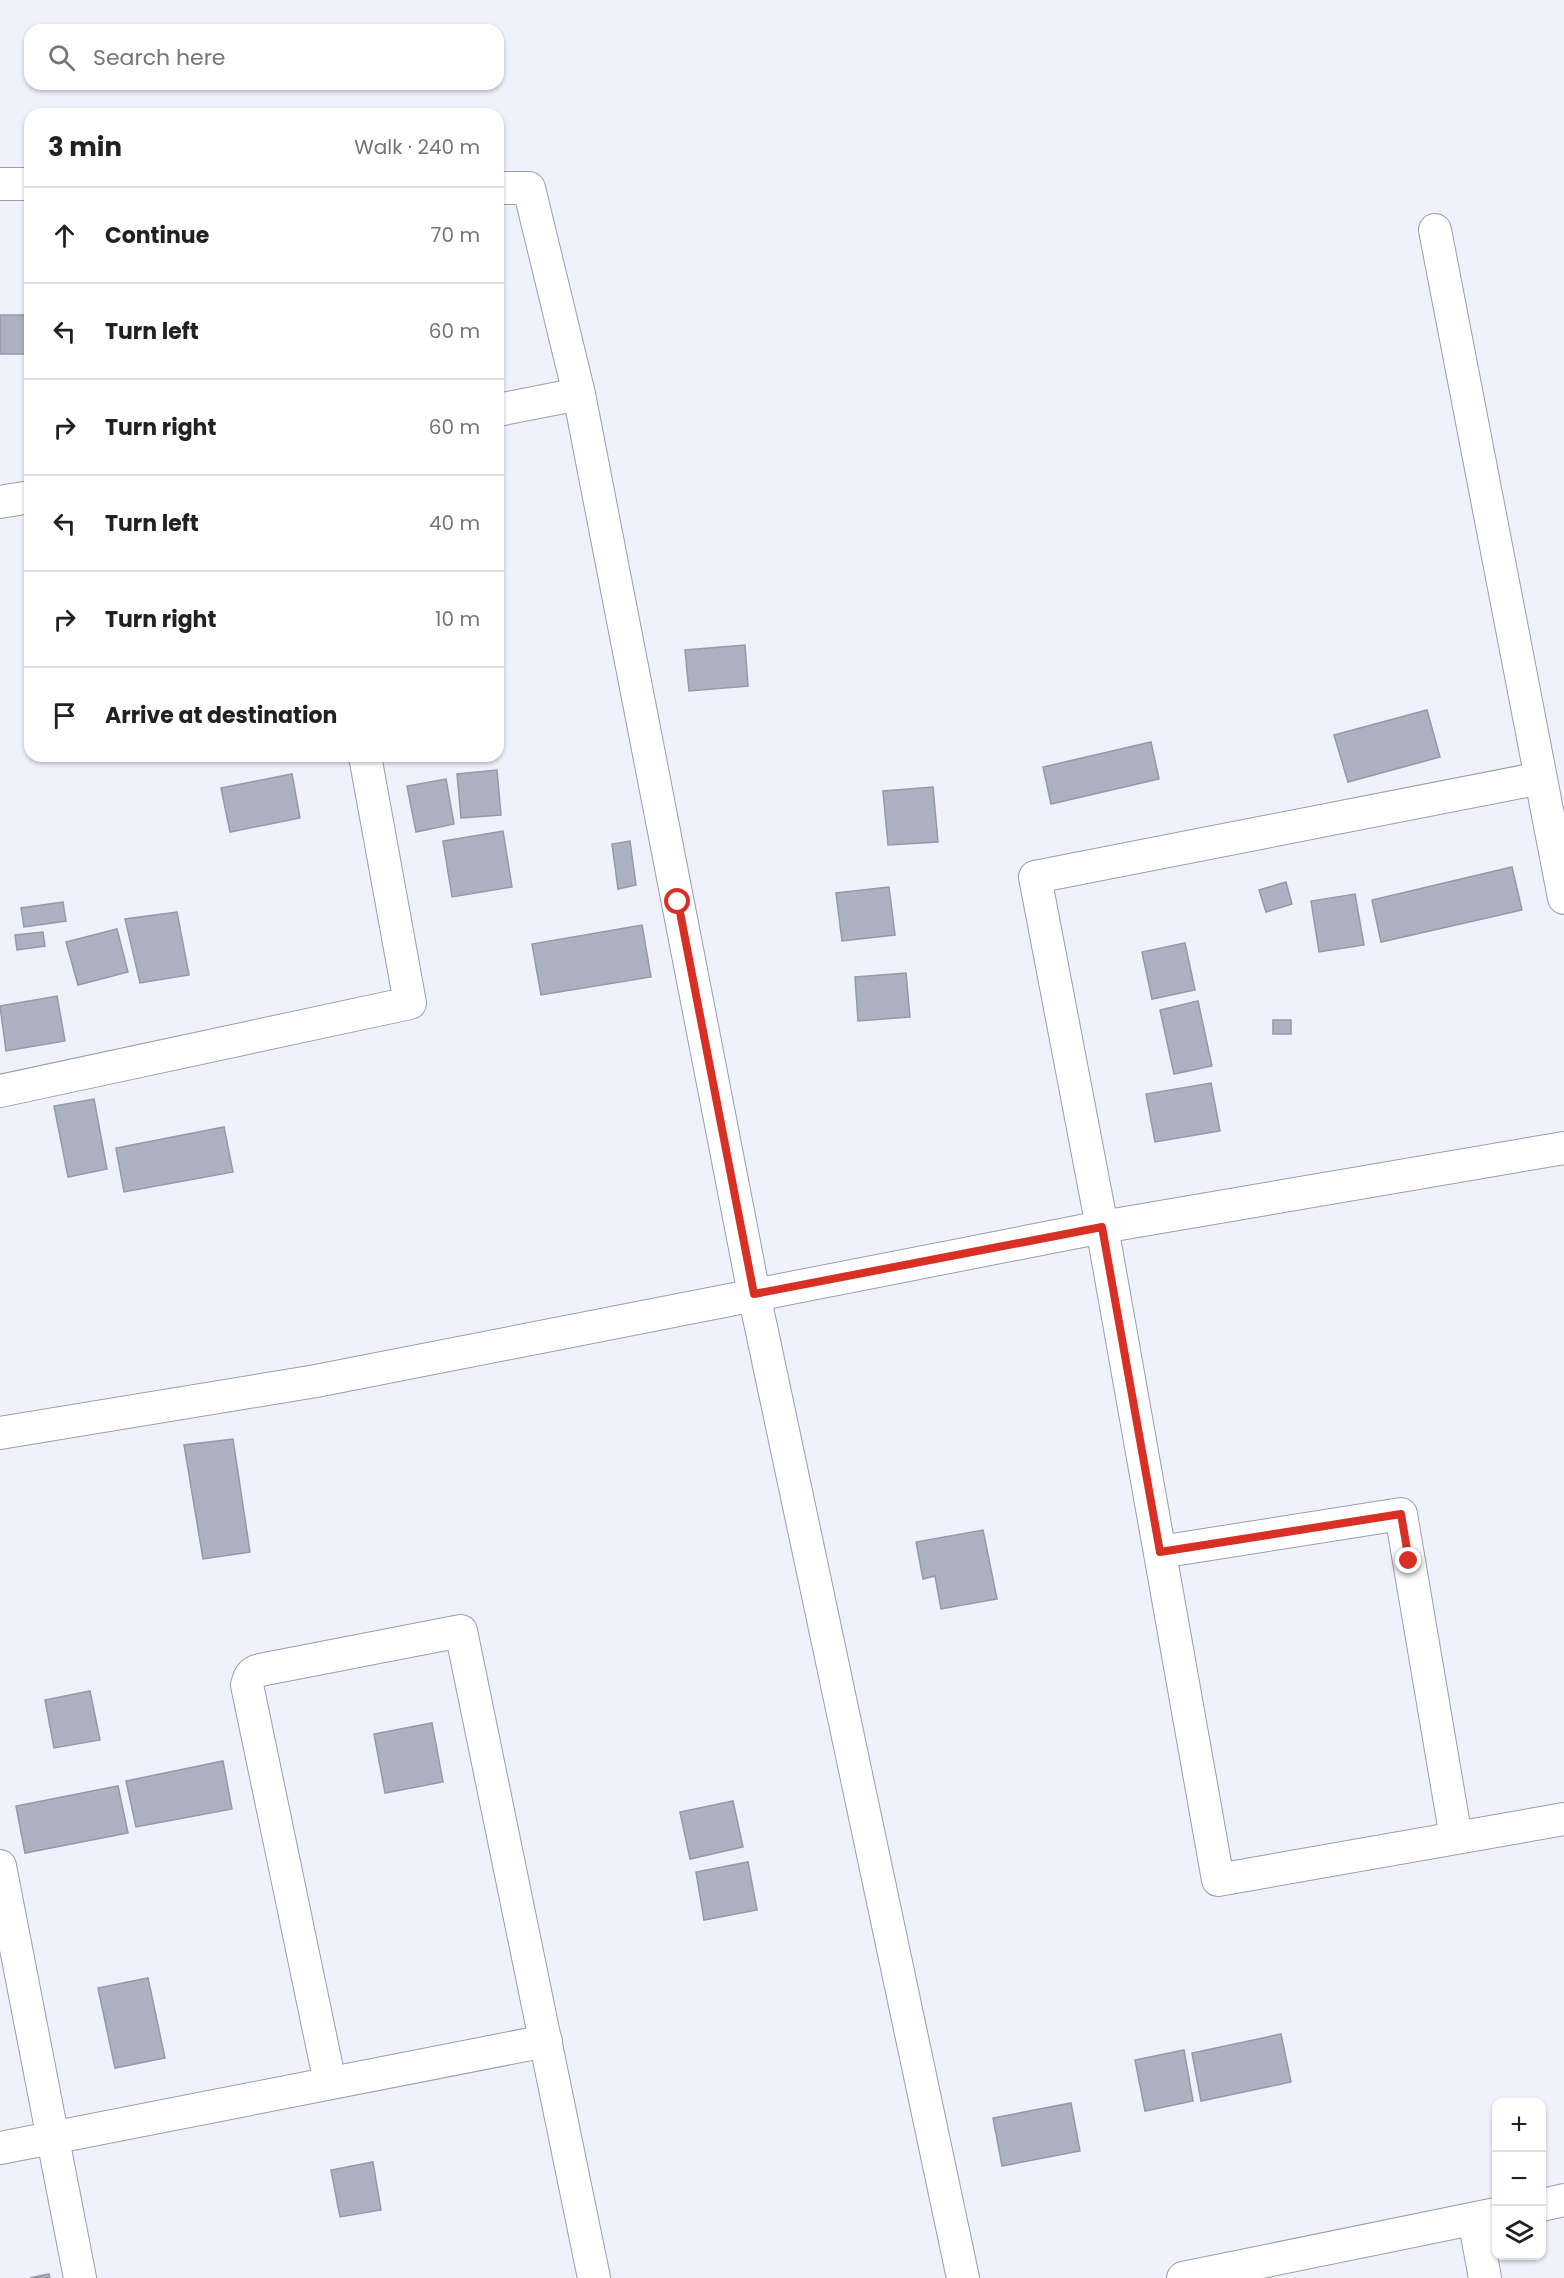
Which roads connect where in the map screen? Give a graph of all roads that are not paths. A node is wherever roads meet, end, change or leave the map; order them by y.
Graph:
1 (0, 184) edge
2 (24, 184) edge
3 (504, 188) edge
4 (1434, 230) dead end
5 (579, 394) junction
6 (504, 409) edge
7 (24, 498) edge
8 (0, 502) edge
9 (366, 762) edge
10 (1541, 778) junction
11 (1564, 898) edge
12 (0, 1091) edge
13 (1564, 1148) edge
14 (1102, 1227) junction
15 (754, 1294) junction
16 (0, 1433) edge
17 (1160, 1552) junction
18 (1564, 1819) edge
19 (1456, 1838) junction
20 (0, 1866) edge
21 (546, 2041) junction
22 (330, 2083) junction
23 (53, 2138) junction
24 (0, 2148) edge
25 (1564, 2200) edge
26 (1546, 2204) edge
27 (1485, 2216) edge
28 (1265, 2270) edge
29 (80, 2278) edge
30 (594, 2278) edge
31 (963, 2278) edge
32 (1183, 2278) edge
33 (1485, 2278) edge

1 - 2 street
3 - 5 street
4 - 10 street
5 - 6 street
5 - 15 street
7 - 8 street
9 - 12 street
10 - 11 street
10 - 14 street
13 - 14 street
14 - 15 street
14 - 17 street
15 - 16 street
15 - 31 street
17 - 19 street
17 - 19 street
18 - 19 street
20 - 23 street
21 - 22 street
21 - 22 street
21 - 30 street
22 - 23 street
23 - 24 street
23 - 29 street
25 - 26 street
27 - 28 street
27 - 33 street
28 - 32 street

